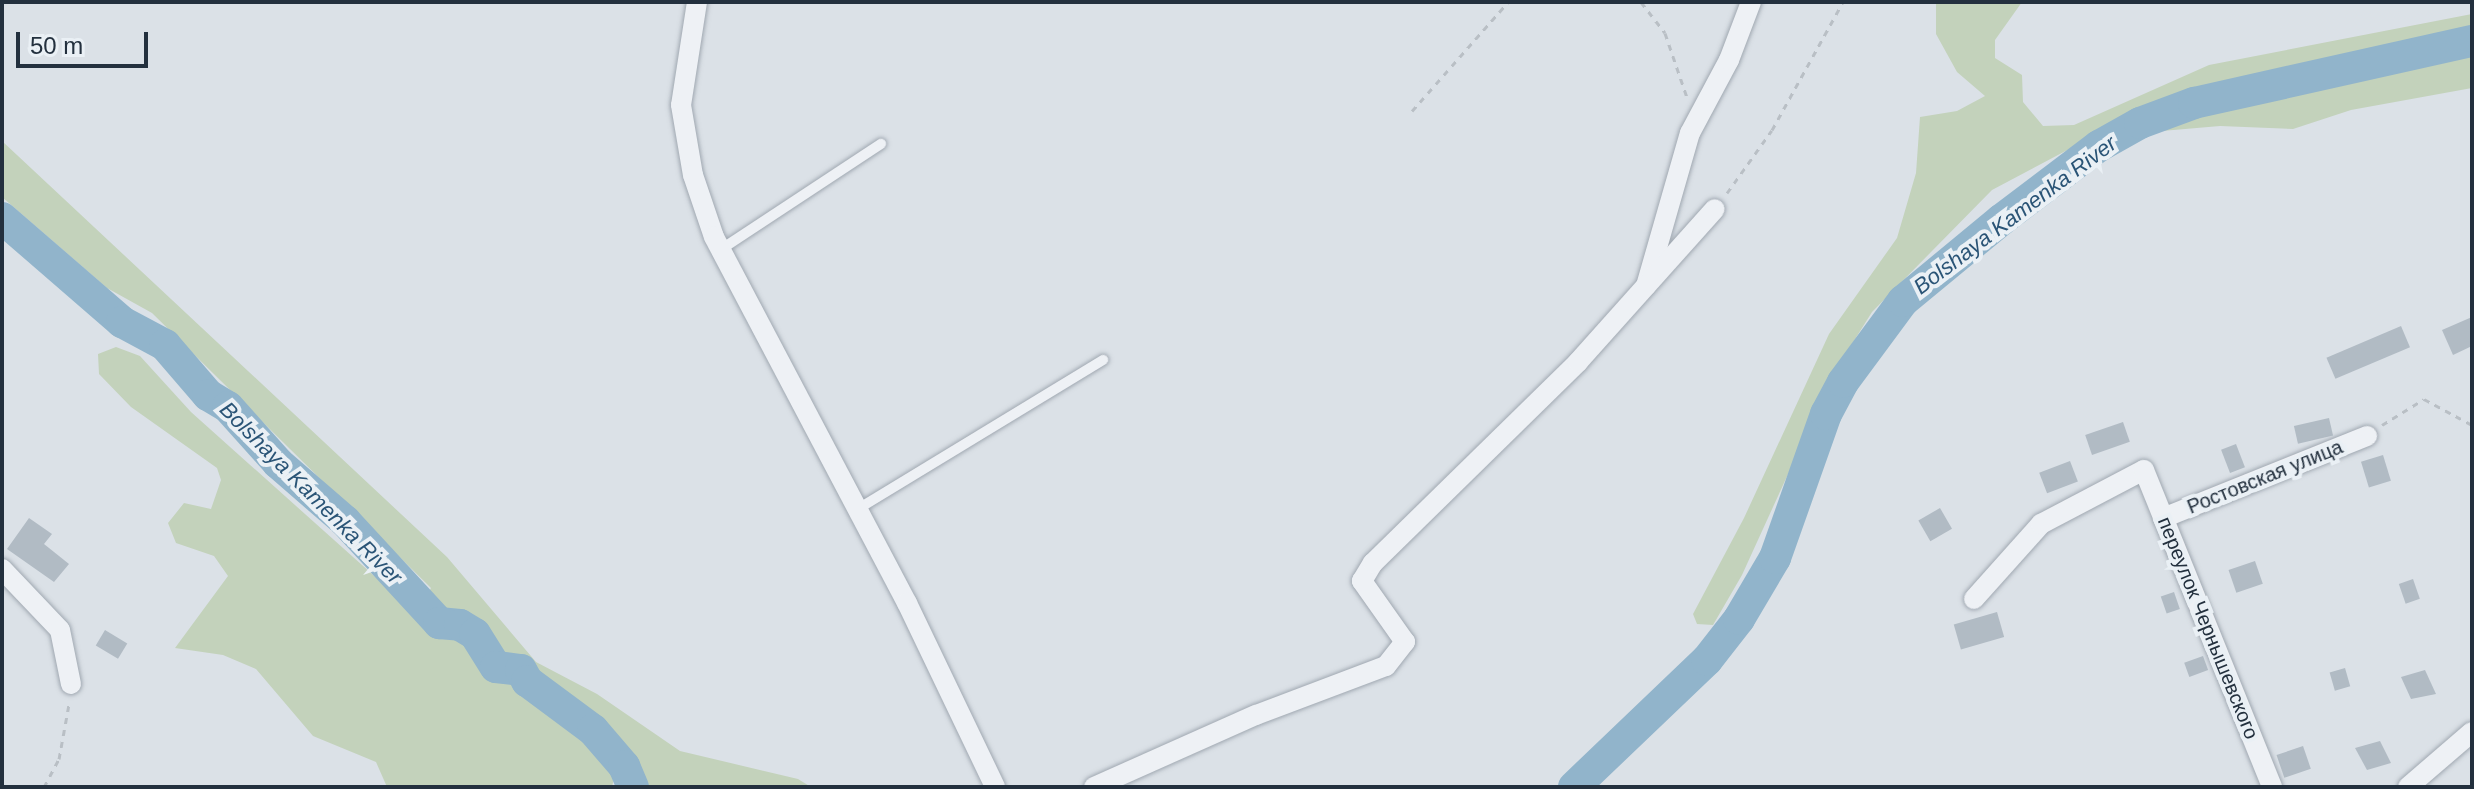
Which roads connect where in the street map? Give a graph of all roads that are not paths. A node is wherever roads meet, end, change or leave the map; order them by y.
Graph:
1 (697, 2) edge
2 (1751, 2) edge
3 (881, 144) dead end
4 (1715, 209) road end
5 (720, 250) junction
6 (1645, 289) junction
7 (1103, 360) dead end
8 (2367, 436) road end
9 (858, 509) junction
10 (2163, 518) junction
11 (2, 569) edge
12 (1974, 599) dead end
13 (71, 684) road end
14 (2472, 732) edge
15 (995, 787) edge
16 (1094, 787) edge
17 (2272, 787) edge
18 (2408, 787) edge

1 - 5 street
2 - 6 street
3 - 5 lane
4 - 6 street
5 - 9 street
6 - 16 street
7 - 9 lane
8 - 10 street, Ростовская улица
9 - 15 street
10 - 12 street, переулок Чернышевского
10 - 17 street, переулок Чернышевского
11 - 13 street
14 - 18 street

